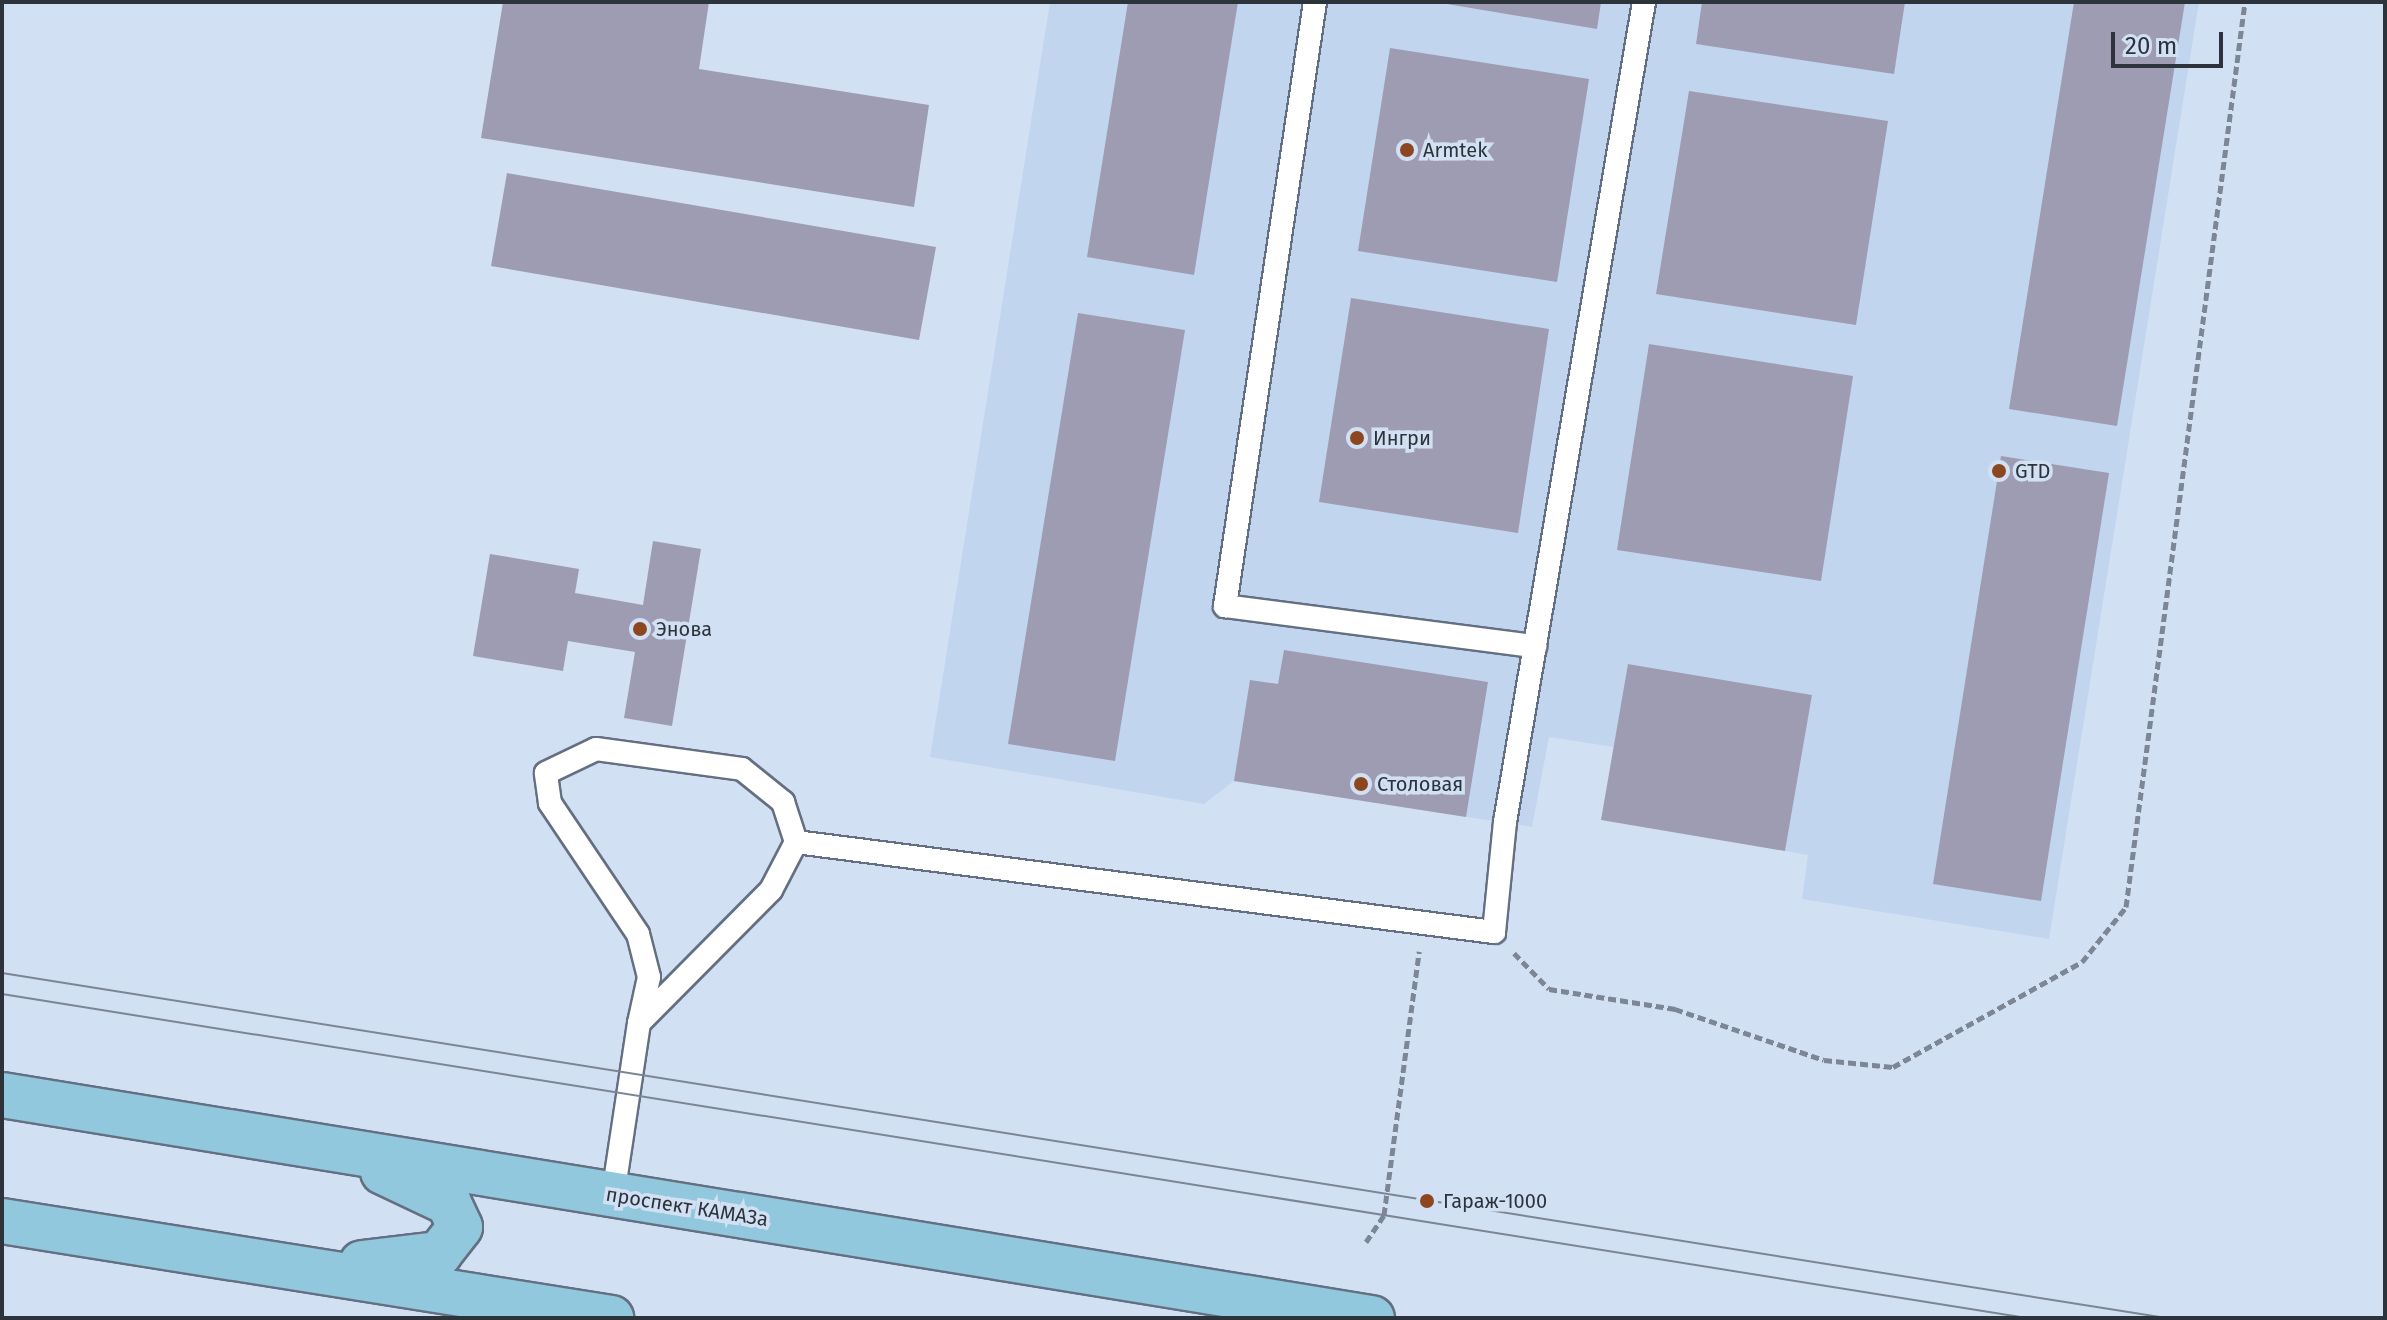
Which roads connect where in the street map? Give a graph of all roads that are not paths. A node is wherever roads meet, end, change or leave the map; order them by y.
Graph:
1 (1315, 2) edge
2 (1644, 2) edge
3 (1535, 646) junction
4 (796, 842) junction
5 (639, 1023) junction
6 (2, 1095) edge
7 (335, 1149) junction
8 (613, 1195) junction
9 (2, 1221) edge
10 (304, 1269) junction
11 (611, 1318) edge
12 (1372, 1318) edge

1 - 3 lane
2 - 3 lane
3 - 4 lane
4 - 5 lane
4 - 5 lane
5 - 8 lane
6 - 7 main road, проспект КАМАЗа
7 - 8 main road, проспект КАМАЗа
7 - 10 main road
8 - 12 main road, проспект КАМАЗа
9 - 10 main road
10 - 11 main road

